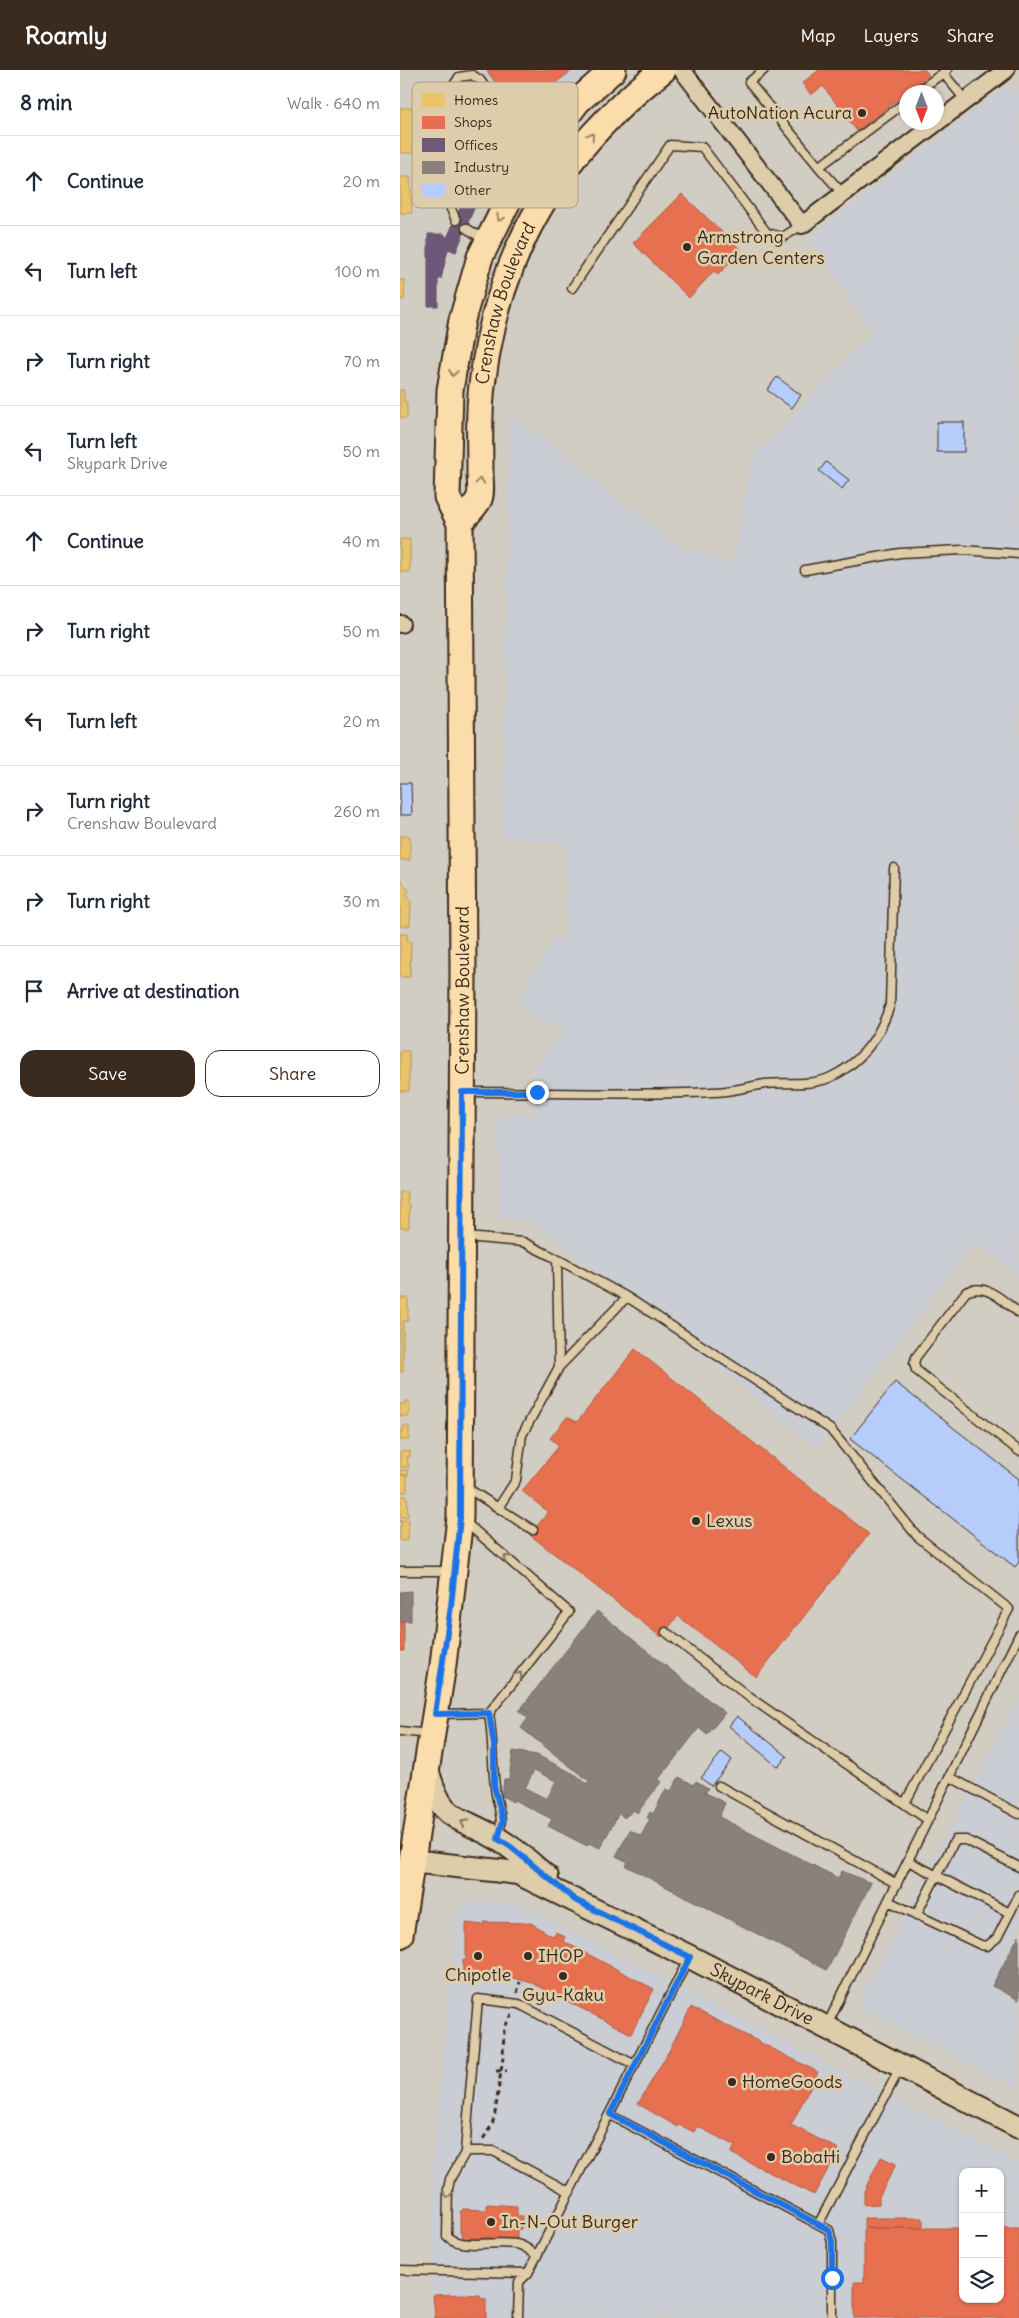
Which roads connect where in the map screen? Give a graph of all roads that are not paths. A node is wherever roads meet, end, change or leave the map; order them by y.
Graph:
1 (613, 70) edge
2 (663, 70) edge
3 (682, 70) edge
4 (764, 70) edge
5 (1006, 70) edge
6 (945, 72) edge
7 (456, 82) edge
8 (481, 82) edge
9 (927, 85) edge
10 (578, 101) edge
11 (966, 101) junction
12 (899, 106) edge
13 (578, 152) edge
14 (819, 167) junction
15 (843, 194) junction
16 (451, 208) edge
17 (504, 208) edge
18 (538, 208) edge
19 (456, 220) dead end
20 (802, 225) junction
21 (466, 228) dead end
22 (488, 241) junction
23 (572, 288) dead end
24 (460, 523) junction
25 (1019, 554) edge
26 (805, 570) dead end
27 (894, 868) dead end
28 (462, 1092) junction
29 (461, 1237) junction
30 (557, 1259) junction
31 (627, 1297) junction
32 (1019, 1313) edge
33 (559, 1367) junction
34 (1019, 1451) edge
35 (461, 1483) junction
36 (498, 1508) junction
37 (460, 1518) junction
38 (533, 1530) dead end
39 (400, 1571) edge
40 (455, 1571) junction
41 (666, 1632) dead end
42 (1019, 1634) edge
43 (489, 1713) junction
44 (433, 1724) junction
45 (400, 1731) edge
46 (427, 1769) junction
47 (950, 1777) junction
48 (719, 1786) dead end
49 (904, 1803) junction
50 (1019, 1814) edge
51 (928, 1820) junction
52 (498, 1839) junction
53 (411, 1861) junction
54 (908, 1861) junction
55 (1019, 1867) edge
56 (936, 1875) junction
57 (897, 1884) junction
58 (1019, 1895) edge
59 (575, 1900) junction
60 (888, 1901) junction
61 (1010, 1913) junction
62 (916, 1915) junction
63 (400, 1935) edge
64 (690, 1957) junction
65 (826, 2027) junction
66 (635, 2065) junction
67 (901, 2066) junction
68 (610, 2114) junction
69 (1019, 2128) edge
70 (466, 2151) junction
71 (570, 2192) junction
72 (819, 2224) junction
73 (537, 2256) junction
74 (400, 2270) edge
75 (528, 2273) junction
76 (518, 2318) edge
77 (832, 2318) edge

1 - 10 main road, Crenshaw Boulevard
13 -> 2 main road, Crenshaw Boulevard
3 - 20 street
4 - 14 lane
5 - 11 street
6 - 9 lane
6 - 11 lane
7 - 8 lane
11 - 15 street
12 - 14 lane
14 - 15 lane
15 - 20 street
16 - 19 lane
17 -> 22 main road, Crenshaw Boulevard
24 -> 18 main road, Crenshaw Boulevard
20 - 23 lane
21 - 22 lane
22 -> 24 main road, Crenshaw Boulevard
24 - 28 main road, Crenshaw Boulevard
25 - 26 lane
27 - 28 lane
28 - 29 main road, Crenshaw Boulevard
29 - 30 lane
29 - 35 main road, Crenshaw Boulevard
30 - 31 lane
30 - 33 lane
31 - 33 lane
31 - 49 lane
32 - 34 lane
33 - 36 lane
35 - 36 lane
35 - 37 main road, Crenshaw Boulevard
36 - 38 lane
37 - 40 main road, Crenshaw Boulevard
43 -> 37 lane
39 - 40 lane
40 - 44 main road, Crenshaw Boulevard
41 - 49 lane
42 - 47 lane
43 - 44 lane
43 - 52 lane
44 - 45 lane
44 - 46 main road, Crenshaw Boulevard
52 -> 46 main road
46 - 53 main road, Crenshaw Boulevard
47 - 50 lane
47 - 51 lane
48 - 57 lane
49 - 51 lane
51 - 54 lane
52 - 59 main road
53 - 59 main road, Skypark Drive
53 - 63 main road, Crenshaw Boulevard
54 - 56 lane
54 - 57 lane
55 - 56 lane
56 - 61 lane
56 - 62 lane
57 - 60 lane
58 - 61 lane
59 - 64 main road, Skypark Drive
60 - 62 lane
60 - 65 lane
61 - 62 lane
64 - 65 main road, Skypark Drive
64 - 66 lane
65 - 67 main road, Skypark Drive
66 - 68 lane
66 - 70 lane
67 - 69 main road, Skypark Drive
67 - 72 lane
68 - 71 lane
68 - 72 lane
70 - 71 lane
70 -> 73 lane
71 - 73 lane
72 - 77 lane
73 - 75 lane
74 - 75 lane
75 - 76 lane

